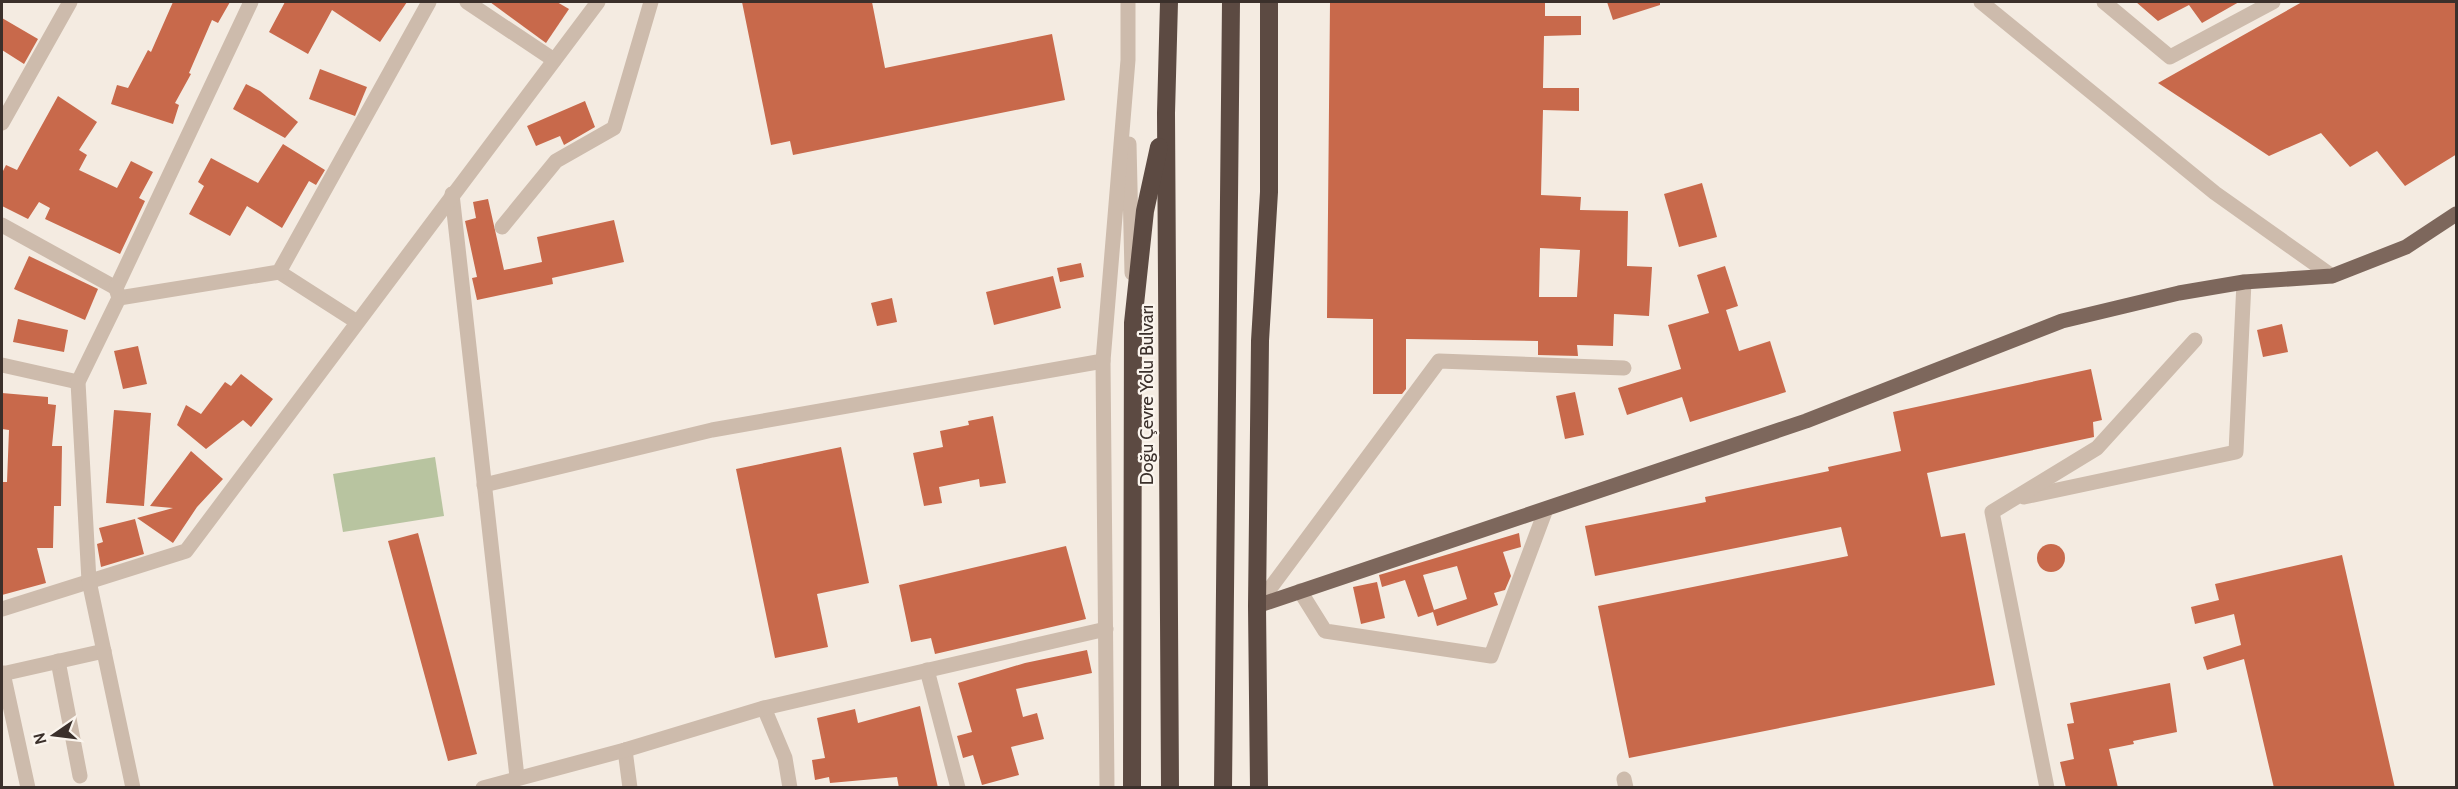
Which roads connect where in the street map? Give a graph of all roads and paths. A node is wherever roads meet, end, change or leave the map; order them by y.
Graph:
1 (70, 2) edge
2 (251, 2) edge
3 (429, 2) edge
4 (467, 2) edge
5 (598, 2) edge
6 (651, 2) edge
7 (1128, 2) edge
8 (1169, 2) edge
9 (1231, 2) edge
10 (1269, 2) edge
11 (1981, 2) edge
12 (2104, 2) edge
13 (2273, 2) edge
14 (554, 60) junction
15 (1128, 60) junction
16 (1166, 113) junction
17 (2, 123) edge
18 (452, 194) junction
19 (2457, 214) edge
20 (2, 225) edge
21 (502, 227) dead end
22 (279, 272) junction
23 (2332, 276) junction
24 (2244, 282) junction
25 (117, 293) junction
26 (357, 322) junction
27 (1133, 323) junction
28 (2195, 340) dead end
29 (1103, 361) junction
30 (2, 366) edge
31 (1624, 368) dead end
32 (78, 382) junction
33 (484, 485) junction
34 (2013, 499) junction
35 (1546, 508) junction
36 (89, 582) junction
37 (1300, 591) junction
38 (1257, 606) junction
39 (2, 609) edge
40 (1106, 629) junction
41 (104, 651) junction
42 (58, 661) junction
43 (927, 670) junction
44 (2, 673) edge
45 (764, 708) junction
46 (625, 750) junction
47 (80, 776) dead end
48 (517, 777) junction
49 (28, 788) edge
50 (134, 788) edge
51 (483, 788) edge
52 (630, 788) edge
53 (790, 788) edge
54 (958, 788) edge
55 (1107, 788) edge
56 (1132, 788) edge
57 (1170, 788) edge
58 (1223, 788) edge
59 (1258, 788) edge
60 (2047, 788) edge

1 - 17 street
2 - 25 street
3 - 22 street
4 - 14 street
5 - 14 street
6 - 21 street
7 - 15 street
8 - 16 highway, Doğu Çevre Yolu Bulvarı
9 - 58 highway
10 - 38 highway
11 - 23 street
12 - 13 street
14 - 18 street
15 - 27 street
15 - 29 street
16 - 27 highway
16 - 57 highway, Doğu Çevre Yolu Bulvarı
18 - 26 street
18 - 33 street
19 - 23 main road
20 - 25 street
22 - 25 street
22 - 26 street
23 - 24 main road
24 - 34 street
24 - 35 main road
25 - 32 street
26 - 36 street
27 - 56 highway
28 - 34 street
29 - 33 street
29 - 40 street
30 - 32 street
31 - 38 street
32 - 36 street
33 - 48 street
34 - 60 street
35 - 37 main road
35 - 37 street
36 - 39 street
36 - 41 street
37 - 38 main road
38 - 59 highway
40 - 43 street
40 - 55 street
41 - 42 street
41 - 50 street
42 - 44 street
42 - 47 street
43 - 45 street
43 - 54 street
44 - 49 street
45 - 46 street
45 - 53 street
46 - 48 street
46 - 52 street
48 - 51 street

